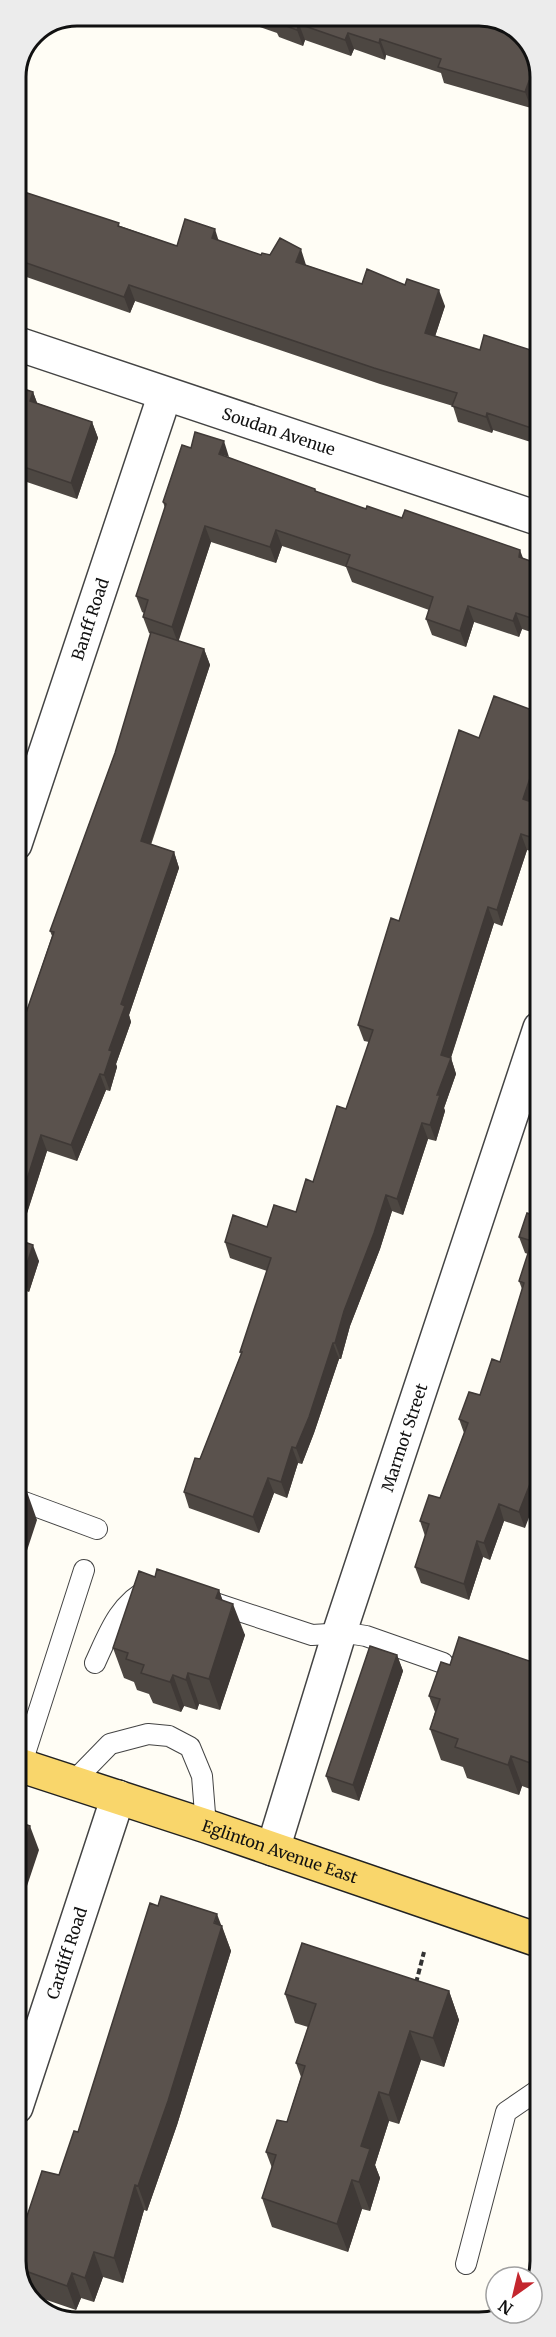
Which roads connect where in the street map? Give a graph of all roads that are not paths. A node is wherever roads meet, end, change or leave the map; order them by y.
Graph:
1 (26, 347) edge
2 (165, 394) junction
3 (530, 516) edge
4 (26, 811) edge
5 (530, 1058) edge
6 (26, 1503) edge
7 (97, 1529) dead end
8 (84, 1570) dead end
9 (170, 1588) edge
10 (192, 1595) edge
11 (339, 1634) junction
12 (443, 1662) edge
13 (95, 1663) dead end
14 (26, 1741) edge
15 (26, 1768) edge
16 (72, 1783) junction
17 (118, 1797) junction
18 (206, 1826) junction
19 (273, 1849) junction
20 (530, 1937) edge
21 (26, 2078) edge
22 (530, 2096) edge
23 (466, 2264) dead end

1 - 2 street, Soudan Avenue
2 - 3 street, Soudan Avenue
2 - 4 street, Banff Road
5 - 11 street, Marmot Street
6 - 7 lane
8 - 14 lane
9 - 13 lane
10 - 11 lane
11 - 12 lane
11 - 19 street, Marmot Street
15 - 16 main road, Eglinton Avenue East
16 - 17 main road, Eglinton Avenue East
16 - 18 lane
17 - 18 main road, Eglinton Avenue East
17 - 21 street, Cardiff Road
18 - 19 main road, Eglinton Avenue East
19 - 20 main road, Eglinton Avenue East
22 - 23 lane

